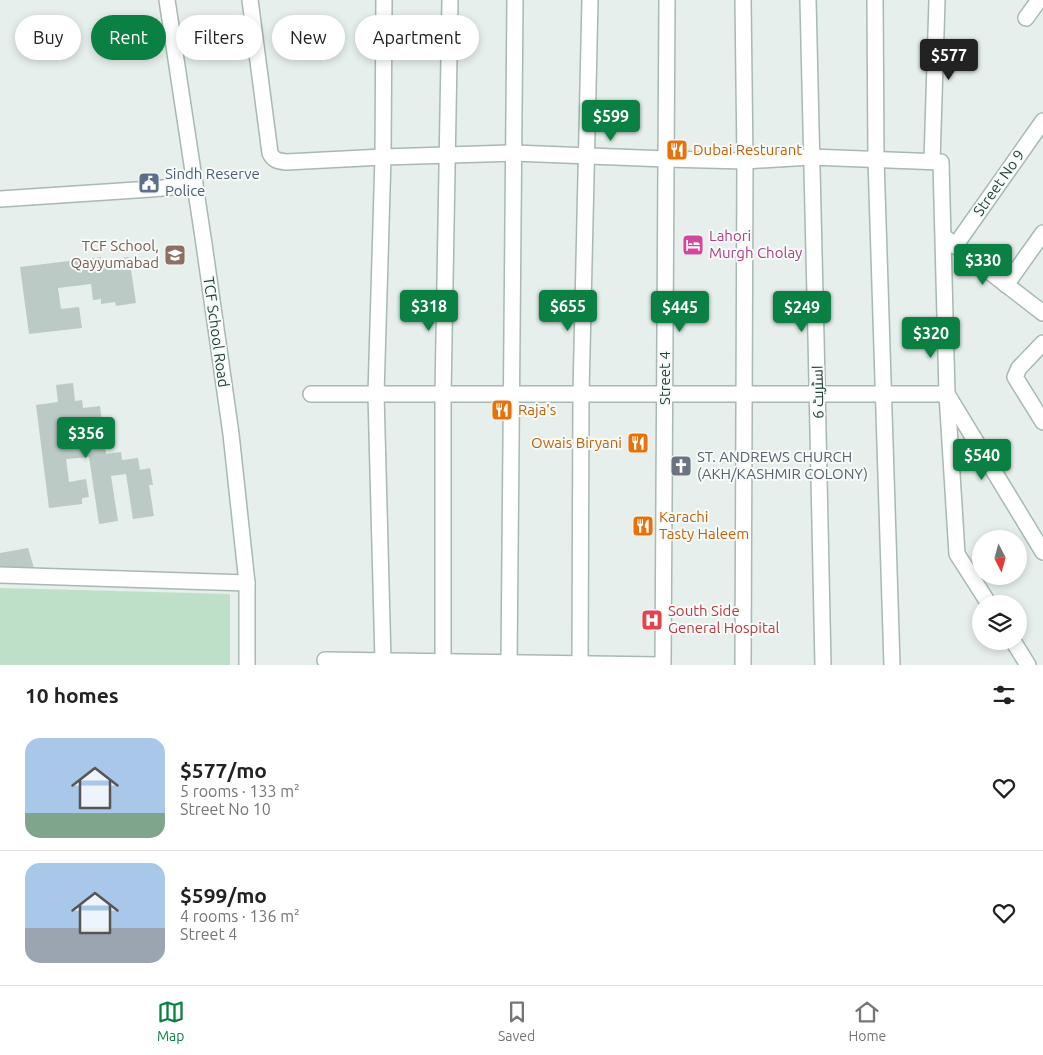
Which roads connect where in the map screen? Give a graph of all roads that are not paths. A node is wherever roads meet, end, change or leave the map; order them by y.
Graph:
1 (167, 0) edge
2 (250, 0) edge
3 (384, 0) edge
4 (450, 0) edge
5 (515, 0) edge
6 (590, 0) edge
7 (667, 0) edge
8 (743, 0) edge
9 (808, 0) edge
10 (875, 0) edge
11 (938, 0) edge
12 (1039, 0) edge
13 (1026, 18) dead end
14 (1043, 121) edge
15 (514, 153) junction
16 (446, 155) junction
17 (586, 156) junction
18 (383, 157) junction
19 (811, 158) junction
20 (666, 159) junction
21 (876, 159) junction
22 (745, 160) junction
23 (932, 161) junction
24 (195, 184) junction
25 (0, 199) edge
26 (1043, 233) edge
27 (943, 234) junction
28 (955, 246) junction
29 (1006, 285) junction
30 (1043, 313) edge
31 (1043, 342) edge
32 (311, 394) dead end
33 (376, 394) junction
34 (443, 394) junction
35 (512, 394) junction
36 (581, 394) junction
37 (665, 394) junction
38 (743, 394) junction
39 (819, 394) junction
40 (883, 394) junction
41 (947, 394) junction
42 (1043, 422) edge
43 (1043, 552) edge
44 (0, 575) edge
45 (248, 583) junction
46 (983, 595) edge
47 (1019, 650) edge
48 (325, 660) dead end
49 (383, 660) junction
50 (442, 663) edge
51 (509, 664) edge
52 (580, 664) edge
53 (247, 665) edge
54 (659, 665) edge
55 (663, 665) edge
56 (743, 665) edge
57 (823, 665) edge
58 (892, 665) edge
59 (1028, 665) edge

1 - 24 street, TCF School Road
2 - 18 street
3 - 18 street
4 - 16 street
5 - 15 street
6 - 17 street
7 - 20 street, Street 4
8 - 22 street
9 - 19 street, اسٹریٹ 6
10 - 21 street
11 - 23 street
12 - 13 street
14 - 28 street, Street No 9
15 - 16 street
15 - 17 street
15 - 35 street
16 - 18 street
16 - 34 street
17 - 20 street
17 - 36 street
18 - 33 street
19 - 21 street
19 - 22 street
19 - 39 street, اسٹریٹ 6
20 - 22 street
20 - 37 street, Street 4
21 - 23 street
21 - 40 street
22 - 38 street
23 - 27 street
24 - 25 street
24 - 45 street, TCF School Road
26 - 29 street
27 - 28 street
27 - 41 street
28 - 29 street
29 - 30 street
31 - 42 street
32 - 33 street
33 - 34 street
33 - 49 street
34 - 35 street
34 - 50 street
35 - 36 street
35 - 51 street
36 - 37 street
36 - 52 street
37 - 38 street
37 - 55 street, Street 4
38 - 39 street
38 - 56 street
39 - 40 street
39 - 57 street, اسٹریٹ 6
40 - 41 street
40 - 58 street
41 - 43 street
41 - 46 street
44 - 45 street
45 - 53 street, TCF School Road
47 - 59 street
48 - 49 street
49 - 50 street
50 - 51 street
51 - 52 street
52 - 54 street

